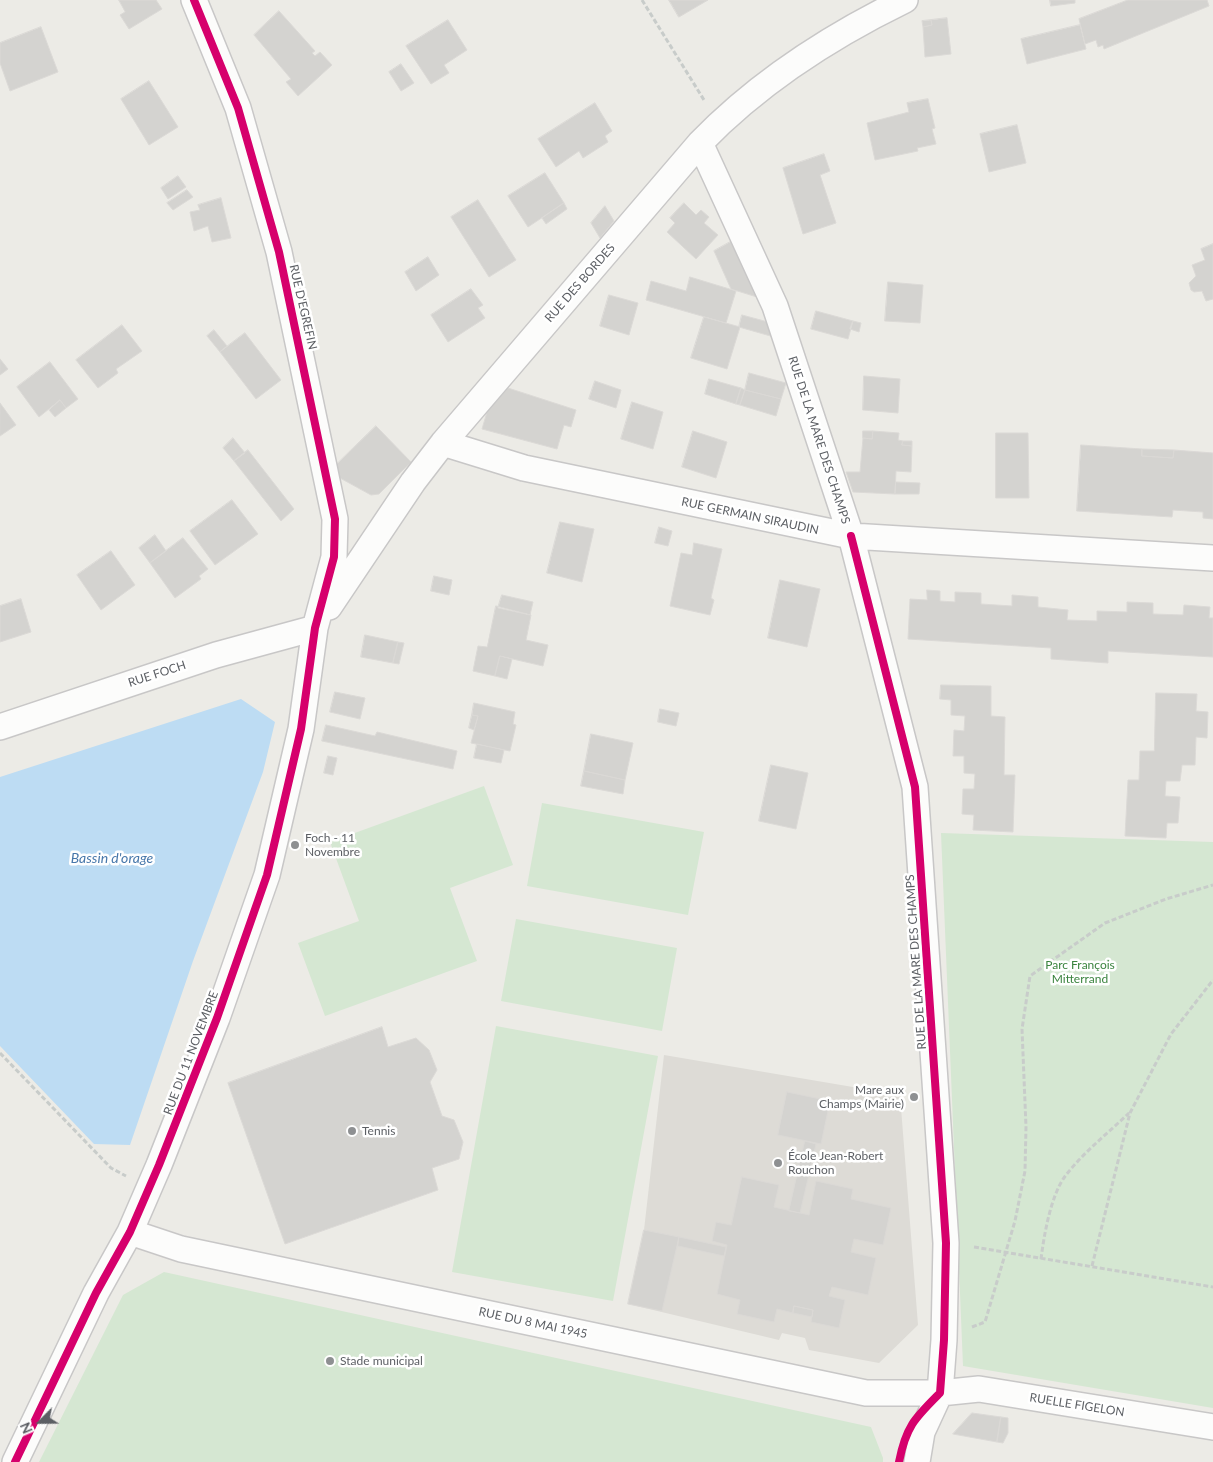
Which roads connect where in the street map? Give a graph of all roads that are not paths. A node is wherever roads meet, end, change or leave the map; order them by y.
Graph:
1 (194, 0) edge
2 (905, 0) edge
3 (700, 143) junction
4 (443, 443) junction
5 (851, 536) junction
6 (1213, 558) edge
7 (315, 628) junction
8 (0, 726) edge
9 (130, 1232) junction
10 (940, 1393) junction
11 (1213, 1427) edge
12 (15, 1462) edge
13 (917, 1462) edge

1 - 7 street, RUE D'EGREFIN
2 - 3 street, RUE DES BORDES
3 - 4 street, RUE DES BORDES
3 - 5 street, RUE DE LA MARE DES CHAMPS
4 - 5 street, RUE GERMAIN SIRAUDIN
4 - 7 street, RUE DES BORDES
5 - 6 street, RUE GERMAIN SIRAUDIN
5 - 10 street, RUE DE LA MARE DES CHAMPS
7 - 8 street, RUE FOCH
7 - 9 street, RUE DU 11 NOVEMBRE
9 - 10 street, RUE DU 8 MAI 1945
9 - 12 street, RUE DU 11 NOVEMBRE
10 - 11 street, RUELLE FIGELON
10 - 13 street, RUE DE LA MARE DES CHAMPS

